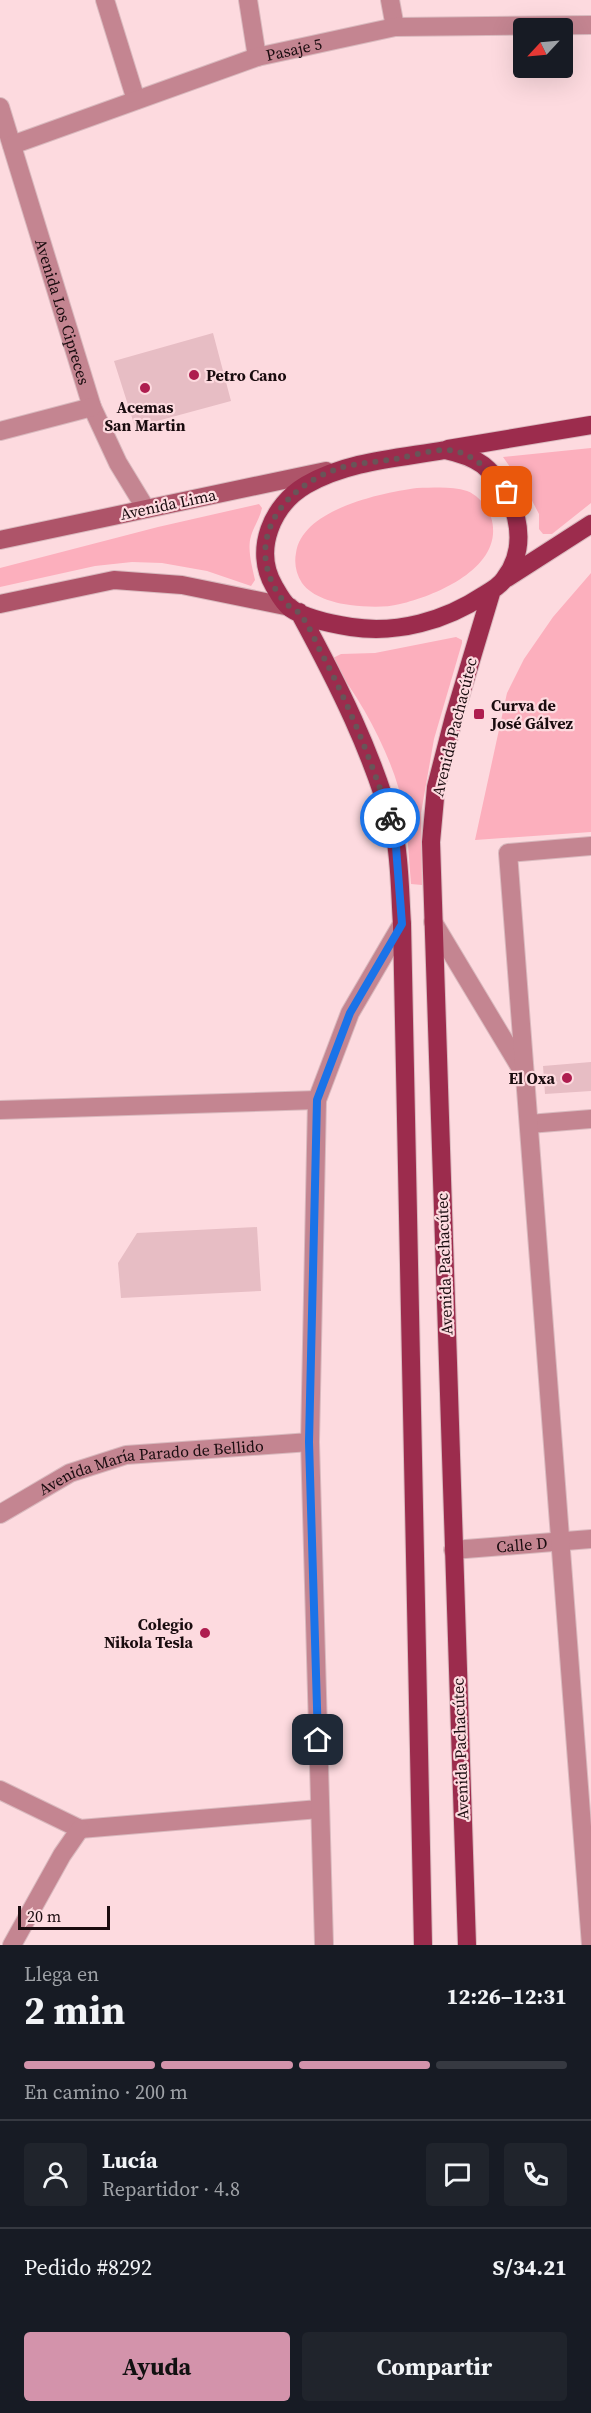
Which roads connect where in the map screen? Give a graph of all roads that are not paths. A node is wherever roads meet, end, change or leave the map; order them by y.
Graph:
1 (105, 0) edge
2 (248, 0) edge
3 (390, 0) edge
4 (591, 25) edge
5 (395, 27) junction
6 (257, 57) junction
7 (136, 100) junction
8 (0, 107) edge
9 (12, 145) junction
10 (92, 407) junction
11 (591, 425) edge
12 (0, 430) edge
13 (446, 450) junction
14 (337, 469) junction
15 (147, 509) junction
16 (591, 524) edge
17 (0, 540) edge
18 (499, 585) junction
19 (0, 604) edge
20 (295, 610) junction
21 (591, 846) edge
22 (433, 922) junction
23 (402, 924) junction
24 (525, 1076) junction
25 (317, 1100) junction
26 (0, 1110) edge
27 (591, 1119) edge
28 (529, 1124) junction
29 (309, 1442) junction
30 (0, 1514) edge
31 (591, 1539) edge
32 (561, 1542) junction
33 (453, 1550) junction
34 (0, 1790) edge
35 (319, 1809) junction
36 (80, 1829) junction
37 (12, 1945) edge
38 (324, 1945) edge
39 (423, 1945) edge
40 (467, 1945) edge
41 (591, 1945) edge

1 - 7 street
2 - 6 street
3 - 5 street
4 - 5 street, Pasaje 5
5 - 6 street, Pasaje 5
6 - 7 street, Pasaje 5
7 - 9 street, Pasaje 5
8 - 9 street, Avenida Los Cipreces
9 - 10 street, Avenida Los Cipreces
10 - 12 street
10 - 15 street, Avenida Los Cipreces
11 - 13 main road
13 - 14 main road, Avenida Pachacútec
13 - 18 main road, Avenida Pachacútec
14 - 15 main road, Avenida Lima
14 - 20 main road, Avenida Pachacútec
15 - 17 main road, Avenida Lima
16 - 18 main road
18 - 20 main road
18 - 22 main road, Avenida Pachacútec
19 - 20 main road
20 - 23 main road, Avenida Pachacútec
21 - 24 street
22 - 24 street
22 - 33 main road, Avenida Pachacútec
23 - 25 street
23 - 39 main road, Avenida Pachacútec
24 - 28 street
25 - 26 street
25 - 29 street
27 - 28 street
28 - 32 street
29 - 30 street, Avenida María Parado de Bellido
29 - 35 street
31 - 32 street, Calle D
32 - 33 street, Calle D
32 - 41 street
33 - 40 main road, Avenida Pachacútec
34 - 36 street
35 - 36 street
35 - 38 street
36 - 37 street

